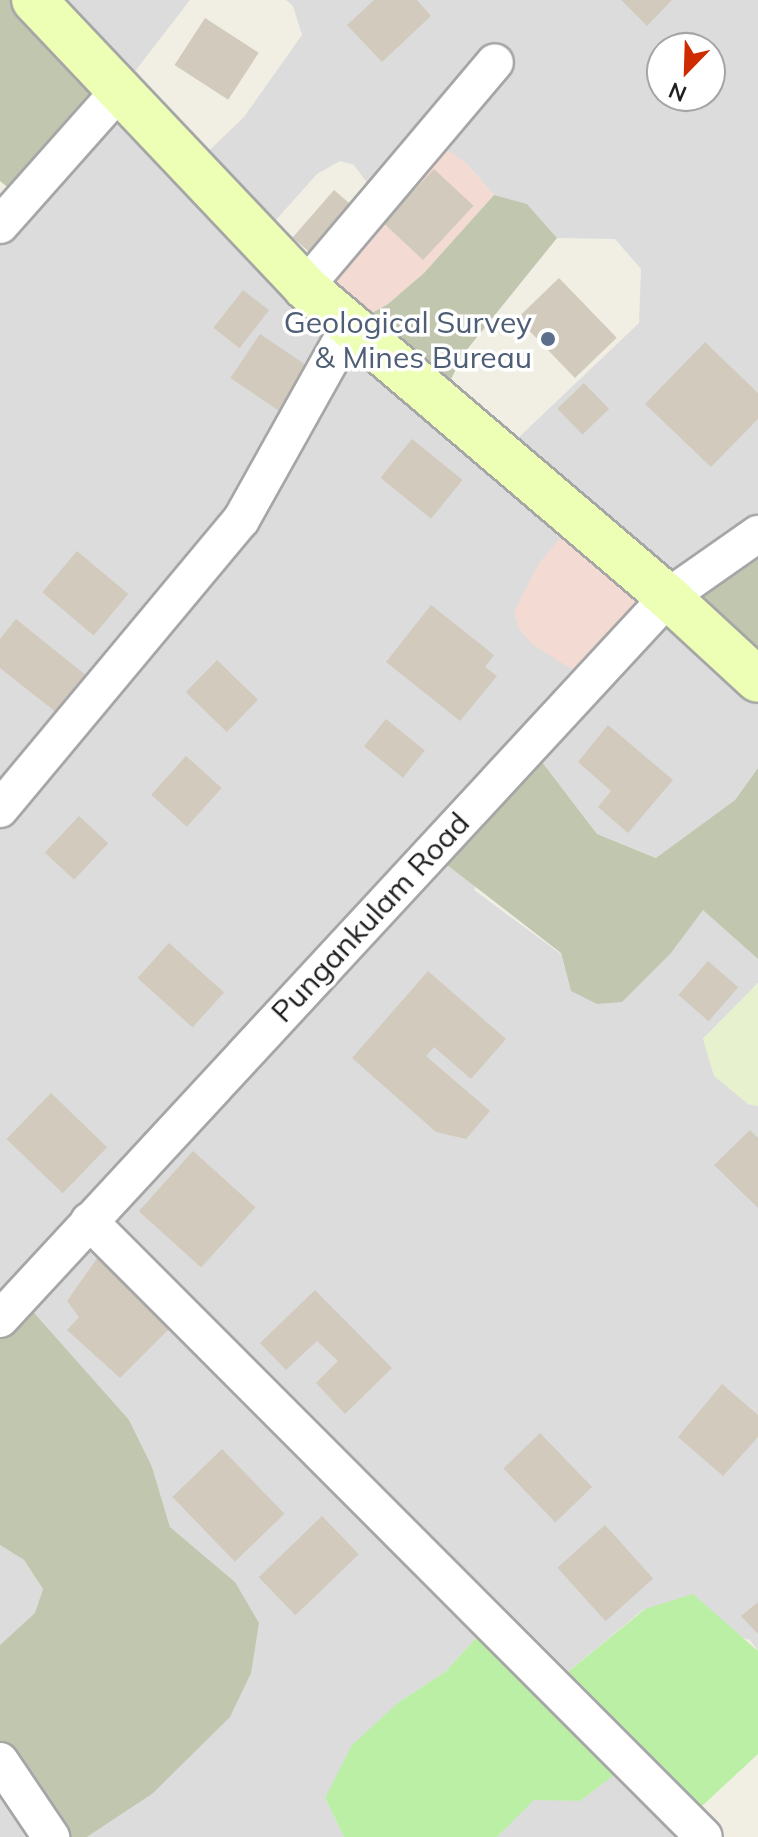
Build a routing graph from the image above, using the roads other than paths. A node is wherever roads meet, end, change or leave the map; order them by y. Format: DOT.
graph roads {
  1 [pos="34,0"];
  2 [pos="495,62"];
  3 [pos="118,92"];
  4 [pos="0,225"];
  5 [pos="305,287"];
  6 [pos="350,325"];
  7 [pos="758,534"];
  8 [pos="668,597"];
  9 [pos="758,680"];
  10 [pos="0,809"];
  11 [pos="89,1221"];
  12 [pos="0,1319"];
  13 [pos="0,1761"];
  14 [pos="51,1837"];
  15 [pos="704,1837"];
  1 -- 3 [label="main road"];
  2 -- 5 [label="street"];
  3 -- 4 [label="street"];
  3 -- 5 [label="main road"];
  5 -- 6 [label="main road"];
  6 -- 8 [label="main road"];
  6 -- 10 [label="street"];
  7 -- 8 [label="street, Pungankulam Road"];
  8 -- 9 [label="main road"];
  8 -- 11 [label="street, Pungankulam Road"];
  11 -- 12 [label="street, Pungankulam Road"];
  11 -- 15 [label="street"];
  13 -- 14 [label="street"];
}
